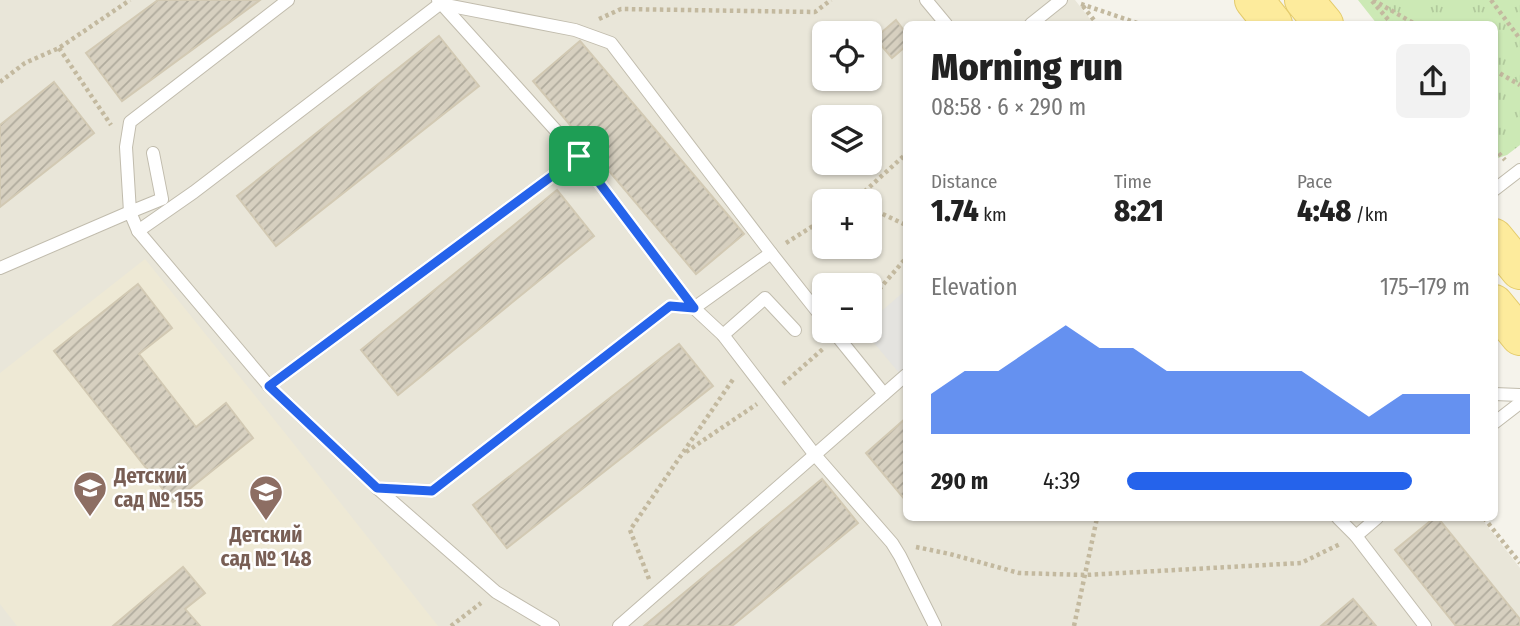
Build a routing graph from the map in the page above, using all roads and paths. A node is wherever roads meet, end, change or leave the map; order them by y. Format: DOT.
graph roads {
  1 [pos="130,0"];
  2 [pos="288,0"];
  3 [pos="831,0"];
  4 [pos="926,0"];
  5 [pos="1061,0"];
  6 [pos="1254,0"];
  7 [pos="1304,0"];
  8 [pos="1372,0"];
  9 [pos="1491,0"];
  10 [pos="442,1"];
  11 [pos="1079,2"];
  12 [pos="944,21"];
  13 [pos="1035,21"];
  14 [pos="1095,21"];
  15 [pos="1132,21"];
  16 [pos="1271,21"];
  17 [pos="1322,21"];
  18 [pos="1390,21"];
  19 [pos="1410,21"];
  20 [pos="575,30"];
  21 [pos="1520,39"];
  22 [pos="58,48"];
  23 [pos="1498,72"];
  24 [pos="0,82"];
  25 [pos="1520,85"];
  26 [pos="126,147"];
  27 [pos="153,153"];
  28 [pos="579,156"];
  29 [pos="903,157"];
  30 [pos="1520,170"];
  31 [pos="1498,187"];
  32 [pos="868,189"];
  33 [pos="130,212"];
  34 [pos="882,214"];
  35 [pos="903,224"];
  36 [pos="812,227"];
  37 [pos="138,231"];
  38 [pos="1498,243"];
  39 [pos="771,253"];
  40 [pos="903,262"];
  41 [pos="0,268"];
  42 [pos="1520,270"];
  43 [pos="882,286"];
  44 [pos="812,305"];
  45 [pos="694,308"];
  46 [pos="1498,309"];
  47 [pos="794,330"];
  48 [pos="723,335"];
  49 [pos="1520,336"];
  50 [pos="825,343"];
  51 [pos="842,343"];
  52 [pos="744,362"];
  53 [pos="903,378"];
  54 [pos="269,386"];
  55 [pos="884,394"];
  56 [pos="1498,394"];
  57 [pos="770,395"];
  58 [pos="1520,395"];
  59 [pos="1520,403"];
  60 [pos="1498,420"];
  61 [pos="682,455"];
  62 [pos="815,455"];
  63 [pos="377,488"];
  64 [pos="1096,521"];
  65 [pos="1341,521"];
  66 [pos="1374,521"];
  67 [pos="1487,521"];
  68 [pos="1356,536"];
  69 [pos="892,543"];
  70 [pos="1520,563"];
  71 [pos="1085,575"];
  72 [pos="496,592"];
  73 [pos="655,595"];
  74 [pos="451,626"];
  75 [pos="553,626"];
  76 [pos="619,626"];
  77 [pos="935,626"];
  78 [pos="1074,626"];
  79 [pos="1425,626"];
  1 -- 22 [label="path"];
  2 -- 26 [label="lane"];
  3 -- 20 [label="path"];
  4 -- 12 [label="lane"];
  5 -- 13 [label="lane"];
  6 -- 16 [label="main road"];
  7 -- 17 [label="main road"];
  8 -- 18 [label="path"];
  8 -- 19 [label="path"];
  9 -- 21 [label="path"];
  10 -- 20 [label="lane"];
  10 -- 28 [label="lane"];
  10 -- 37 [label="lane"];
  11 -- 14 [label="path"];
  11 -- 15 [label="path"];
  20 -- 39 [label="lane"];
  22 -- 24 [label="path"];
  22 -- 26 [label="path"];
  23 -- 25 [label="path"];
  26 -- 33 [label="lane"];
  27 -- 33 [label="lane"];
  28 -- 45 [label="lane"];
  28 -- 54 [label="lane"];
  29 -- 32 [label="path"];
  30 -- 31 [label="lane"];
  33 -- 37 [label="lane"];
  33 -- 41 [label="lane"];
  34 -- 35 [label="path"];
  36 -- 39 [label="path"];
  37 -- 54 [label="lane"];
  38 -- 42 [label="main road"];
  39 -- 44 [label="lane"];
  39 -- 45 [label="lane"];
  40 -- 43 [label="path"];
  45 -- 48 [label="lane"];
  45 -- 63 [label="lane"];
  46 -- 49 [label="main road"];
  47 -- 48 [label="lane"];
  48 -- 52 [label="lane"];
  50 -- 57 [label="path"];
  51 -- 55 [label="lane"];
  52 -- 57 [label="lane"];
  52 -- 61 [label="path"];
  53 -- 55 [label="lane"];
  54 -- 63 [label="lane"];
  55 -- 62 [label="lane"];
  56 -- 58 [label="lane"];
  57 -- 61 [label="path"];
  57 -- 62 [label="lane"];
  59 -- 60 [label="lane"];
  61 -- 73 [label="path"];
  62 -- 69 [label="lane"];
  62 -- 73 [label="lane"];
  63 -- 72 [label="lane"];
  64 -- 71 [label="path"];
  65 -- 68 [label="lane"];
  66 -- 68 [label="lane"];
  67 -- 70 [label="path"];
  68 -- 71 [label="path"];
  68 -- 79 [label="lane"];
  69 -- 71 [label="path"];
  69 -- 77 [label="lane"];
  71 -- 78 [label="path"];
  72 -- 74 [label="path"];
  72 -- 75 [label="lane"];
  73 -- 76 [label="lane"];
}
